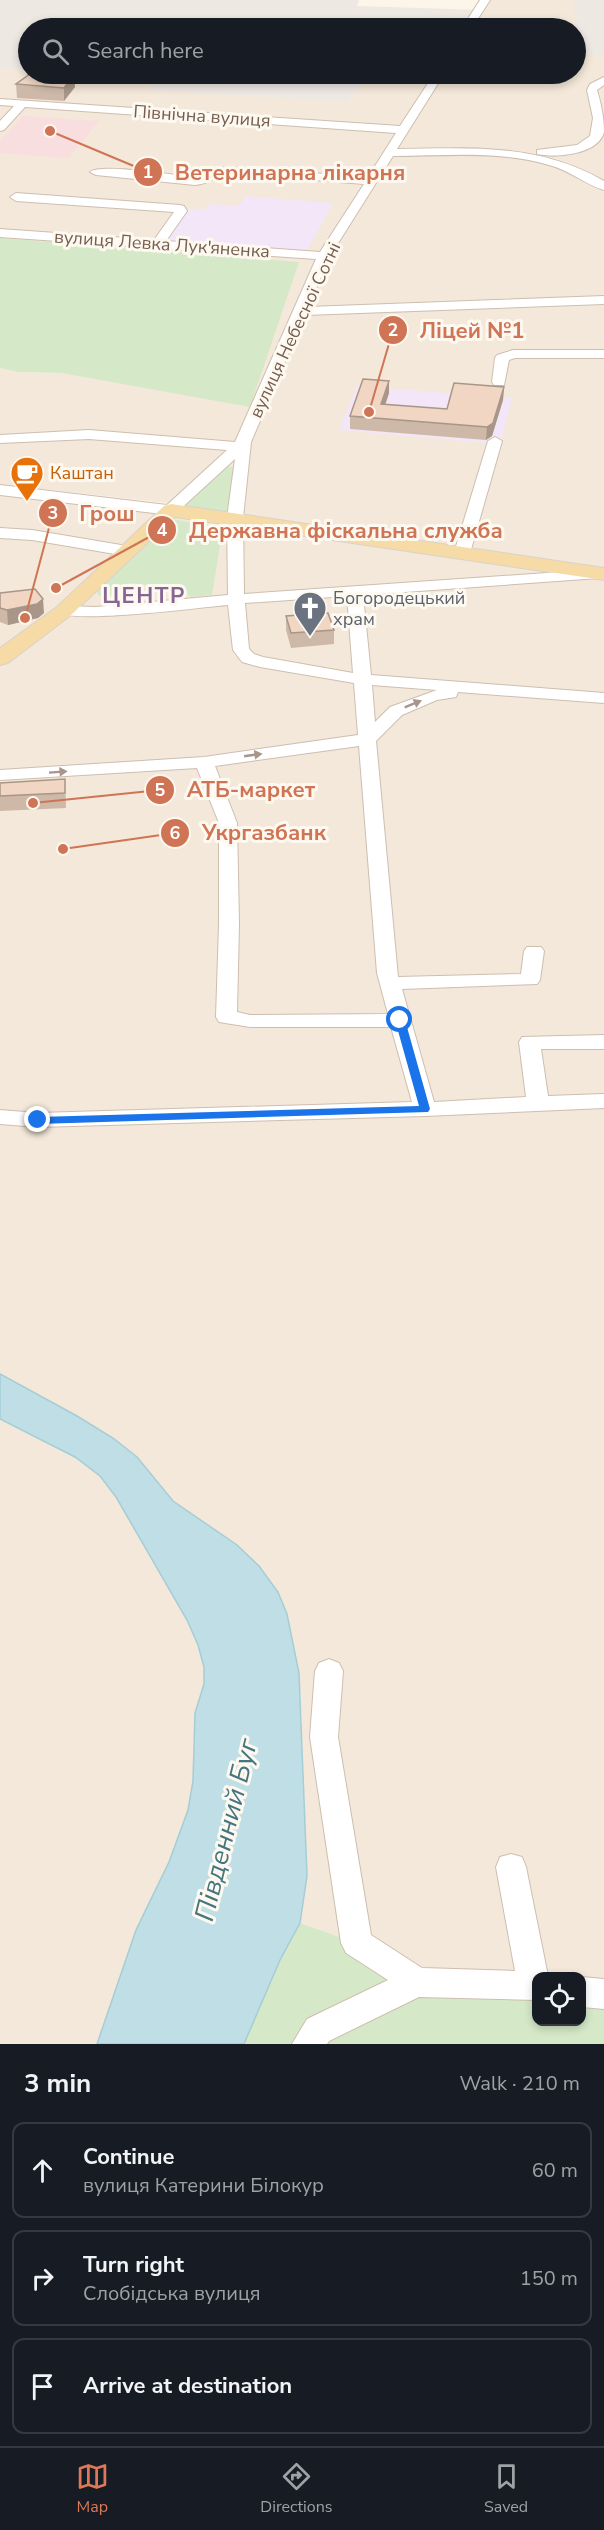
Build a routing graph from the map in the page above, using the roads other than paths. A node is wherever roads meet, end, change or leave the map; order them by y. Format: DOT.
graph roads {
  1 [pos="485,0"];
  2 [pos="473,18"];
  3 [pos="604,80"];
  4 [pos="433,84"];
  5 [pos="0,102"];
  6 [pos="22,104"];
  7 [pos="0,128"];
  8 [pos="405,130"];
  9 [pos="390,153"];
  10 [pos="513,154"];
  11 [pos="96,172"];
  12 [pos="372,181"];
  13 [pos="604,186"];
  14 [pos="16,197"];
  15 [pos="0,233"];
  16 [pos="158,243"];
  17 [pos="324,256"];
  18 [pos="604,300"];
  19 [pos="299,311"];
  20 [pos="604,354"];
  21 [pos="499,382"];
  22 [pos="0,439"];
  23 [pos="495,441"];
  24 [pos="241,445"];
  25 [pos="0,490"];
  26 [pos="171,510"];
  27 [pos="235,518"];
  28 [pos="0,532"];
  29 [pos="127,551"];
  30 [pos="462,553"];
  31 [pos="518,569"];
  32 [pos="603,573"];
  33 [pos="354,591"];
  34 [pos="236,599"];
  35 [pos="64,611"];
  36 [pos="0,658"];
  37 [pos="361,679"];
  38 [pos="481,690"];
  39 [pos="604,698"];
  40 [pos="368,739"];
  41 [pos="204,762"];
  42 [pos="0,775"];
  43 [pos="534,951"];
  44 [pos="389,983"];
  45 [pos="400,1020"];
  46 [pos="604,1042"];
  47 [pos="601,1104"];
  48 [pos="538,1105"];
  49 [pos="425,1109"];
  50 [pos="0,1117"];
  51 [pos="329,1671"];
  52 [pos="511,1867"];
  53 [pos="532,1972"];
  54 [pos="417,1982"];
  55 [pos="532,1986"];
  56 [pos="586,1992"];
  57 [pos="604,1994"];
  58 [pos="308,2044"];
  1 -- 2 [label="street"];
  3 -- 10 [label="street"];
  4 -- 8 [label="street, вулиця Небесної Сотні"];
  5 -- 6 [label="street, Північна вулиця"];
  6 -- 7 [label="street"];
  6 -- 8 [label="street, Північна вулиця"];
  8 -- 9 [label="street, вулиця Небесної Сотні"];
  9 -- 10 [label="street"];
  9 -- 12 [label="street, вулиця Небесної Сотні"];
  10 -- 13 [label="street"];
  11 -- 12 [label="street"];
  12 -- 17 [label="street, вулиця Небесної Сотні"];
  14 -- 16 [label="street"];
  15 -- 16 [label="street, вулиця Левка Лук'яненка"];
  16 -- 17 [label="street, вулиця Левка Лук'яненка"];
  17 -- 19 [label="street, вулиця Небесної Сотні"];
  18 -- 19 [label="street"];
  19 -- 24 [label="street, вулиця Небесної Сотні"];
  20 -- 21 [label="street"];
  22 -- 24 [label="street"];
  23 -- 30 [label="street"];
  24 -- 26 [label="street, вулиця Небесної Сотні"];
  24 -- 27 [label="street"];
  25 -- 26 [label="street"];
  26 -- 27 [label="main road"];
  26 -- 29 [label="main road"];
  27 -- 30 [label="main road"];
  27 -- 34 [label="street"];
  28 -- 29 [label="street"];
  29 -- 35 [label="main road"];
  30 -- 31 [label="main road"];
  31 -- 32 [label="main road"];
  31 -- 33 [label="street"];
  33 -- 34 [label="street"];
  33 -- 37 [label="street"];
  34 -- 35 [label="street"];
  34 -- 37 [label="street"];
  35 -- 36 [label="main road"];
  37 -- 38 [label="street"];
  37 -- 40 [label="street"];
  38 -- 39 [label="street"];
  40 -- 38 [label="street, one-way"];
  41 -- 40 [label="street, one-way"];
  40 -- 44 [label="street"];
  42 -- 41 [label="street, one-way"];
  41 -- 45 [label="street"];
  43 -- 44 [label="street"];
  44 -- 45 [label="street"];
  45 -- 49 [label="street"];
  46 -- 48 [label="street"];
  47 -- 48 [label="street"];
  48 -- 49 [label="street"];
  49 -- 50 [label="street"];
  51 -- 54 [label="street"];
  52 -- 53 [label="street"];
  54 -- 55 [label="street"];
  54 -- 58 [label="street"];
  56 -- 57 [label="street"];
}
